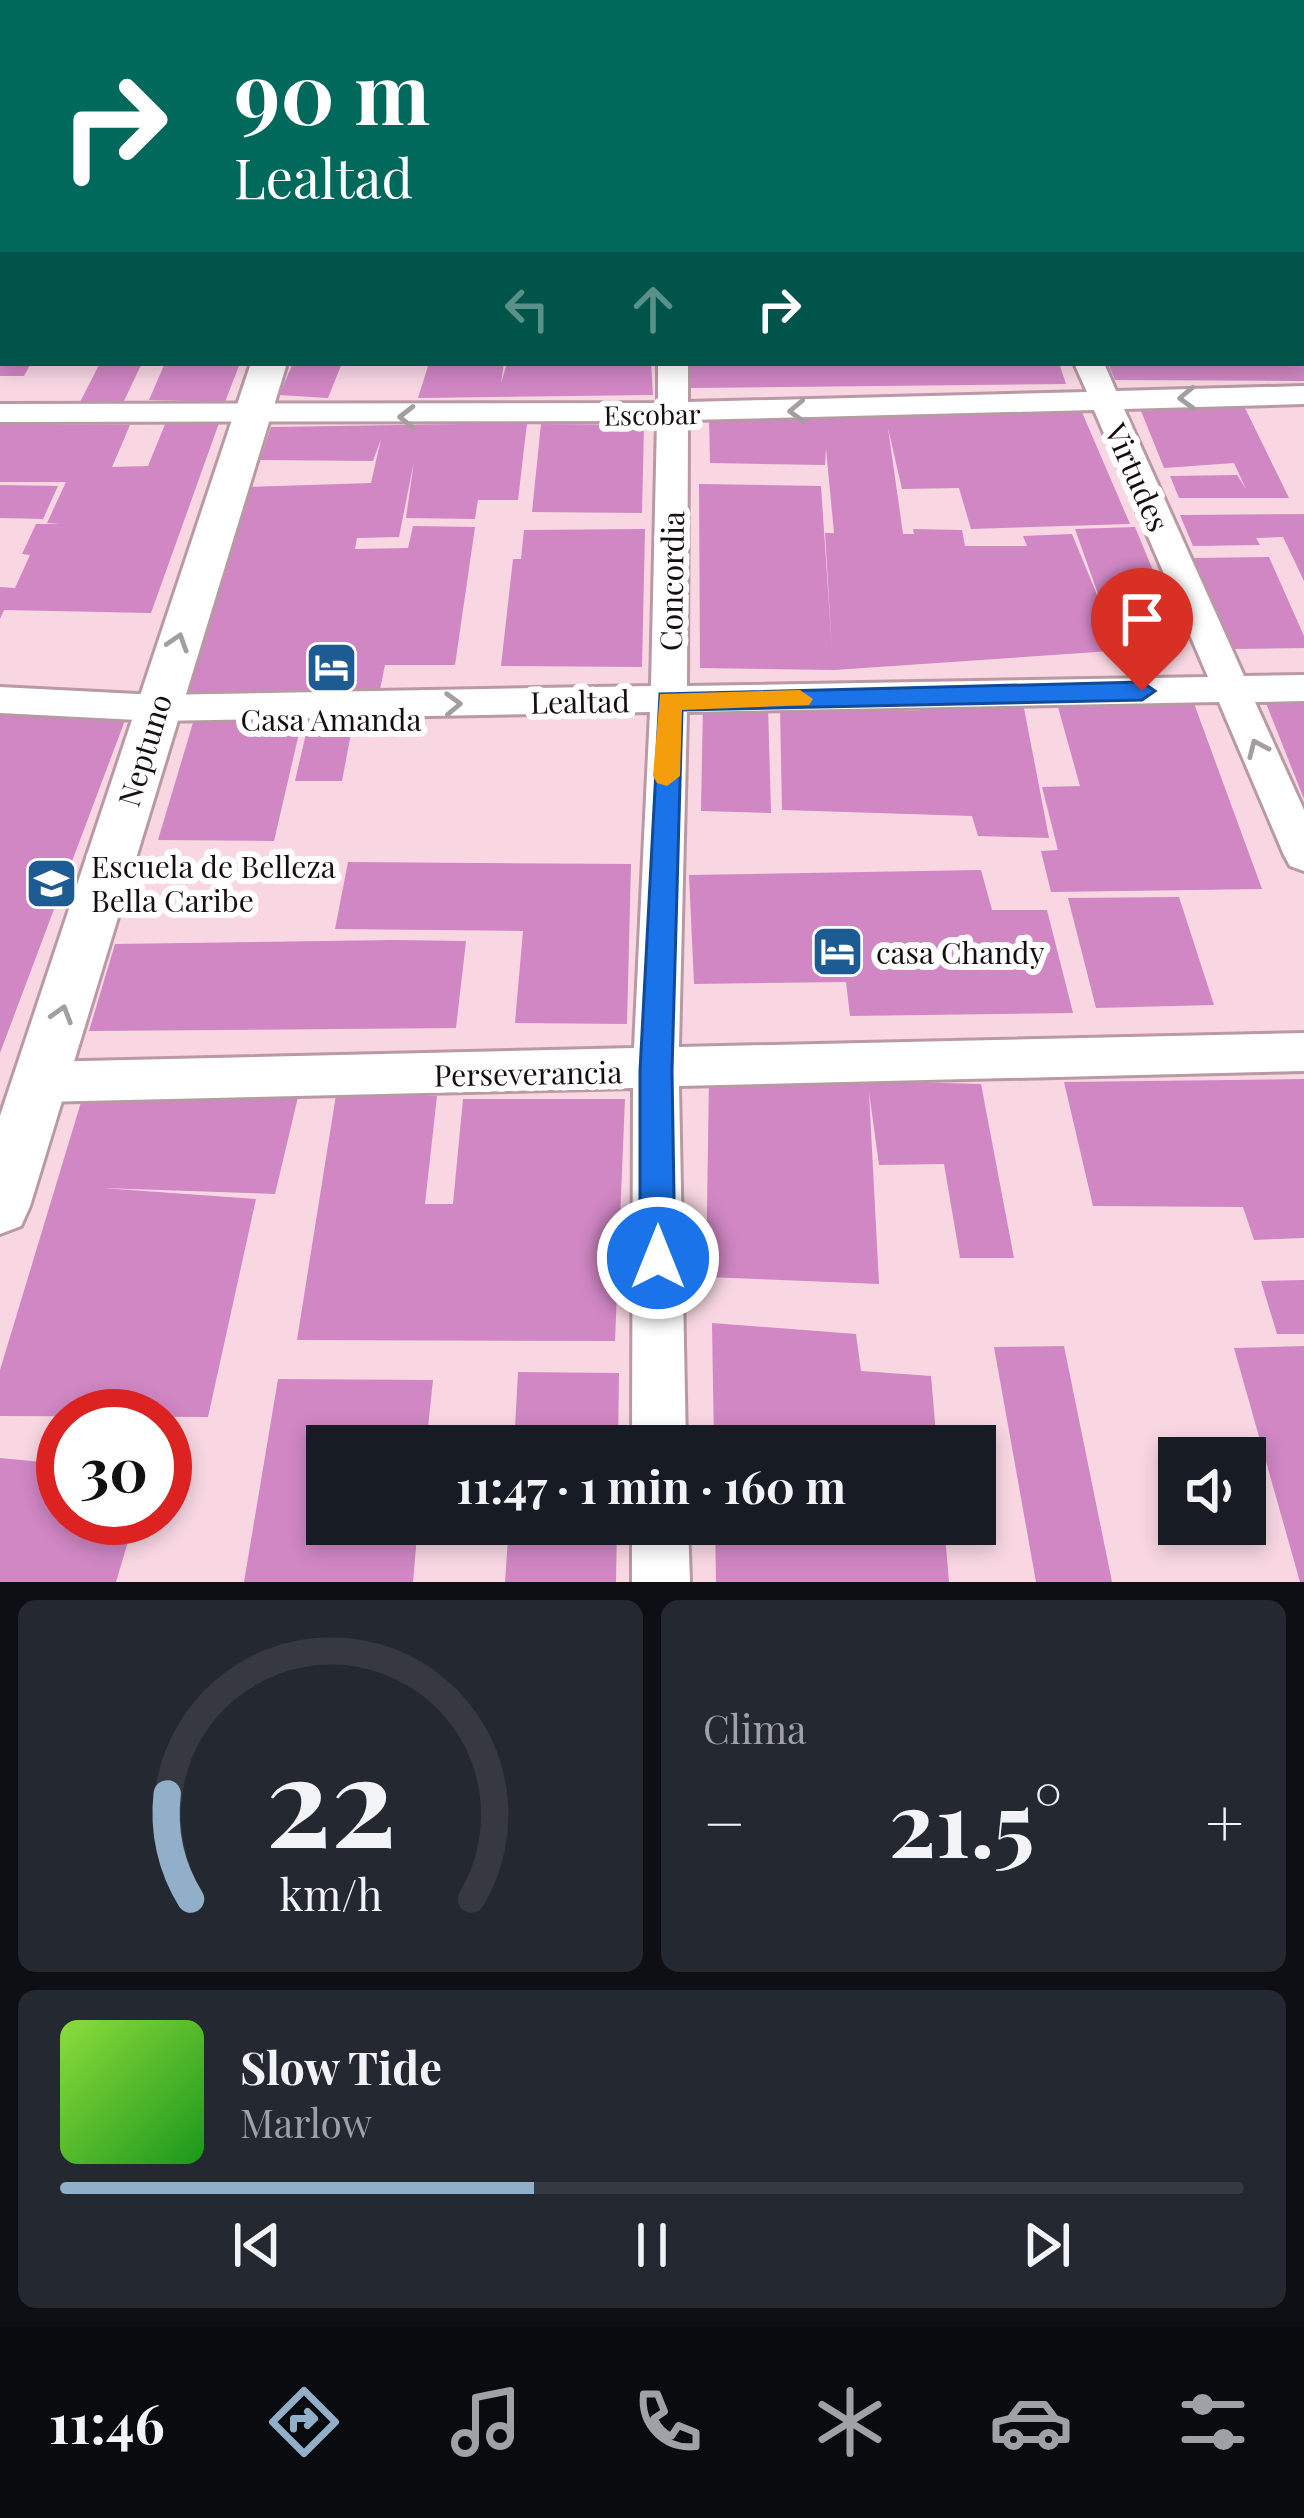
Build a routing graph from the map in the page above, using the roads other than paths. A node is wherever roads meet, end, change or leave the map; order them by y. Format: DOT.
graph roads {
  1 [pos="268,366"];
  2 [pos="674,366"];
  3 [pos="1089,366"];
  4 [pos="1304,395"];
  5 [pos="1105,400"];
  6 [pos="0,413"];
  7 [pos="673,415"];
  8 [pos="249,418"];
  9 [pos="1304,688"];
  10 [pos="1231,689"];
  11 [pos="0,700"];
  12 [pos="670,701"];
  13 [pos="157,708"];
  14 [pos="1304,855"];
  15 [pos="1304,1052"];
  16 [pos="656,1071"];
  17 [pos="40,1082"];
  18 [pos="0,1205"];
  19 [pos="659,1425"];
  20 [pos="660,1545"];
  21 [pos="661,1582"];
  1 -- 8 [label="street, Neptuno"];
  2 -- 7 [label="street, Concordia"];
  3 -- 5 [label="street, Virtudes"];
  4 -- 5 [label="street, Escobar, one-way"];
  5 -- 7 [label="street, Escobar, one-way"];
  5 -- 10 [label="street, Virtudes"];
  6 -- 8 [label="street, Escobar"];
  7 -- 8 [label="street, Escobar, one-way"];
  7 -- 12 [label="street, Concordia"];
  13 -- 8 [label="street, Neptuno, one-way"];
  9 -- 10 [label="street, Lealtad"];
  10 -- 12 [label="street, Lealtad"];
  14 -- 10 [label="street, Virtudes, one-way"];
  11 -- 13 [label="street, Lealtad"];
  13 -- 12 [label="street, Lealtad, one-way"];
  12 -- 16 [label="street, Concordia"];
  17 -- 13 [label="street, Neptuno, one-way"];
  15 -- 16 [label="street, Perseverancia"];
  16 -- 17 [label="street, Perseverancia"];
  16 -- 19 [label="street, Concordia"];
  17 -- 18 [label="street, Neptuno"];
  20 -- 21 [label="street"];
}
